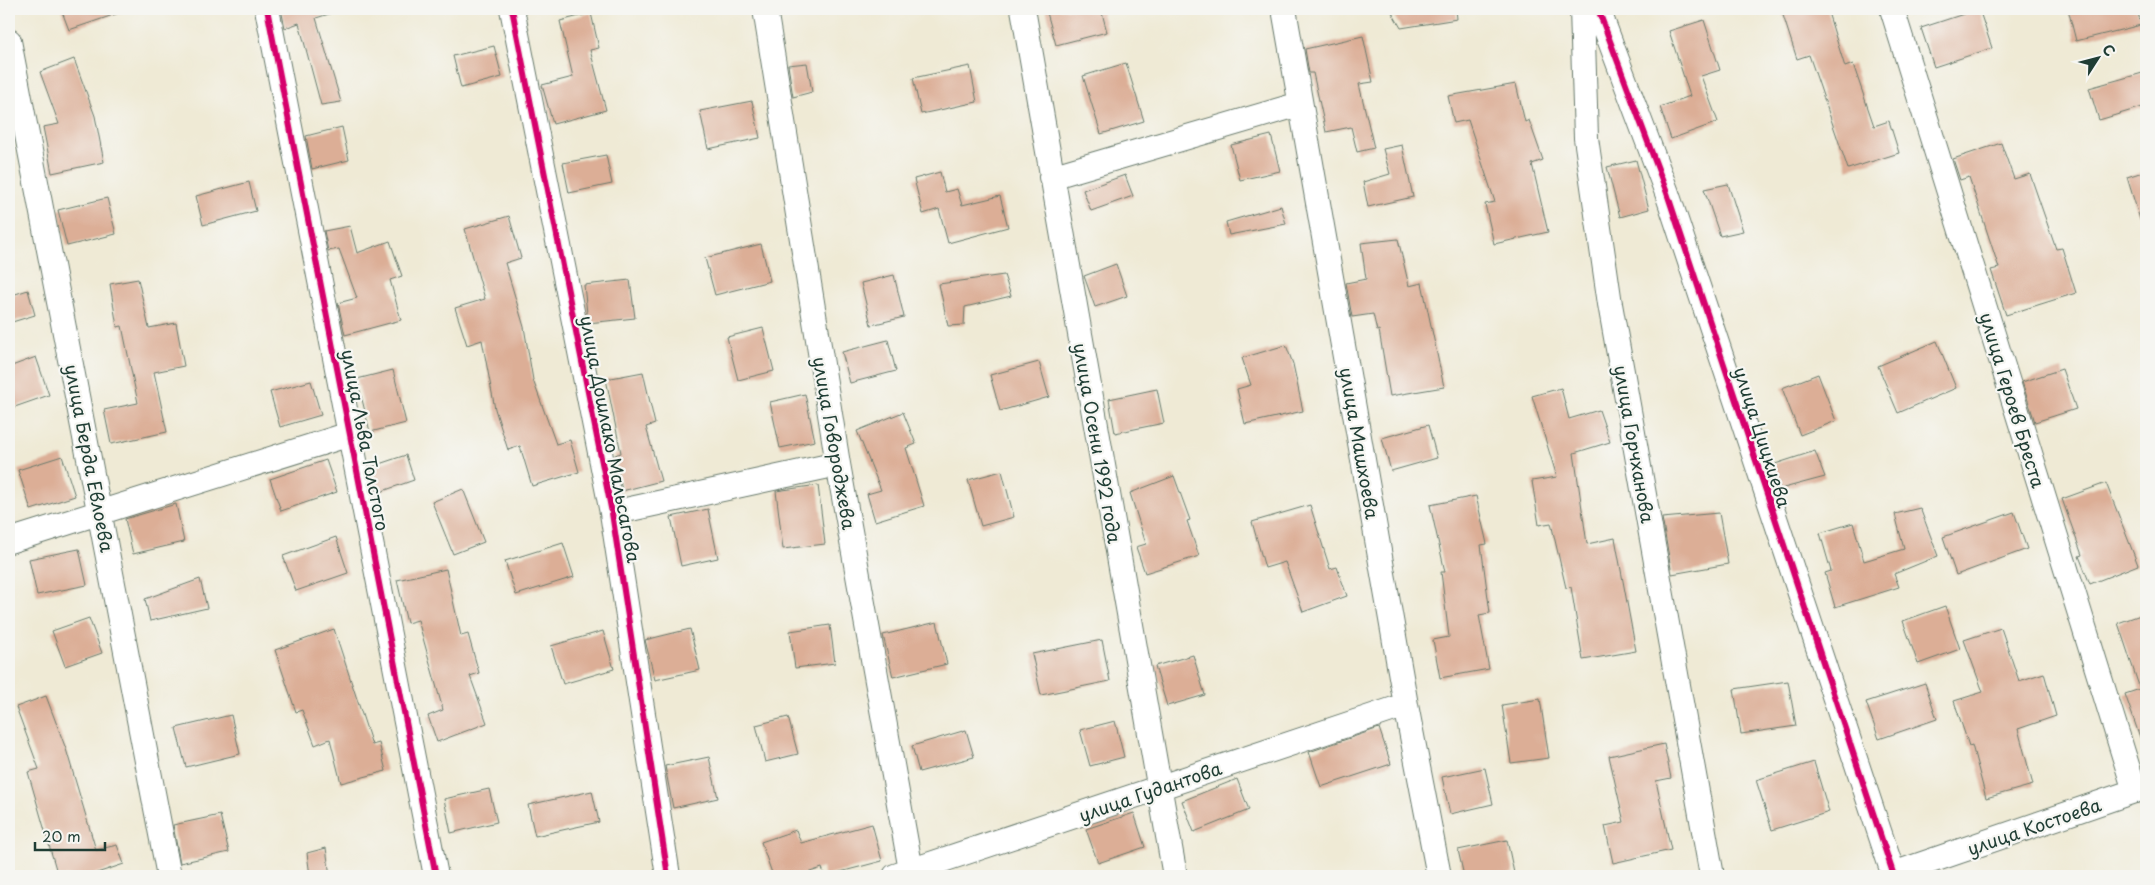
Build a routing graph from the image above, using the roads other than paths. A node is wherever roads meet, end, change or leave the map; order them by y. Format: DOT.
graph roads {
  1 [pos="267,9"];
  2 [pos="512,9"];
  3 [pos="765,9"];
  4 [pos="1023,9"];
  5 [pos="1284,9"];
  6 [pos="1582,9"];
  7 [pos="1598,9"];
  8 [pos="1892,9"];
  9 [pos="9,41"];
  10 [pos="1300,104"];
  11 [pos="1051,177"];
  12 [pos="350,434"];
  13 [pos="838,464"];
  14 [pos="100,511"];
  15 [pos="612,514"];
  16 [pos="9,541"];
  17 [pos="1406,705"];
  18 [pos="1159,788"];
  19 [pos="2140,789"];
  20 [pos="906,874"];
  21 [pos="1893,875"];
  22 [pos="169,876"];
  23 [pos="436,876"];
  24 [pos="668,876"];
  25 [pos="1175,876"];
  26 [pos="1438,876"];
  27 [pos="1712,876"];
  1 -- 12 [label="street, улица Льва Толстого"];
  2 -- 15 [label="street, улица Дошлако Мальсагова"];
  3 -- 13 [label="street, улица Говороджева"];
  4 -- 11 [label="street, улица Осени 1992 года"];
  5 -- 10 [label="street, улица Машхоева"];
  6 -- 27 [label="street, улица Горчханова"];
  7 -- 21 [label="street, улица Цицкиева"];
  8 -- 19 [label="street, улица Героев Бреста"];
  9 -- 14 [label="street, улица Берда Евлоева"];
  10 -- 11 [label="street"];
  10 -- 17 [label="street, улица Машхоева"];
  11 -- 18 [label="street, улица Осени 1992 года"];
  12 -- 14 [label="street"];
  12 -- 23 [label="street, улица Льва Толстого"];
  13 -- 15 [label="street"];
  13 -- 20 [label="street, улица Говороджева"];
  14 -- 16 [label="street"];
  14 -- 22 [label="street, улица Берда Евлоева"];
  15 -- 24 [label="street, улица Дошлако Мальсагова"];
  17 -- 18 [label="street, улица Гудантова"];
  17 -- 26 [label="street, улица Машхоева"];
  18 -- 20 [label="street, улица Гудантова"];
  18 -- 25 [label="street, улица Осени 1992 года"];
  19 -- 21 [label="street, улица Костоева"];
}
